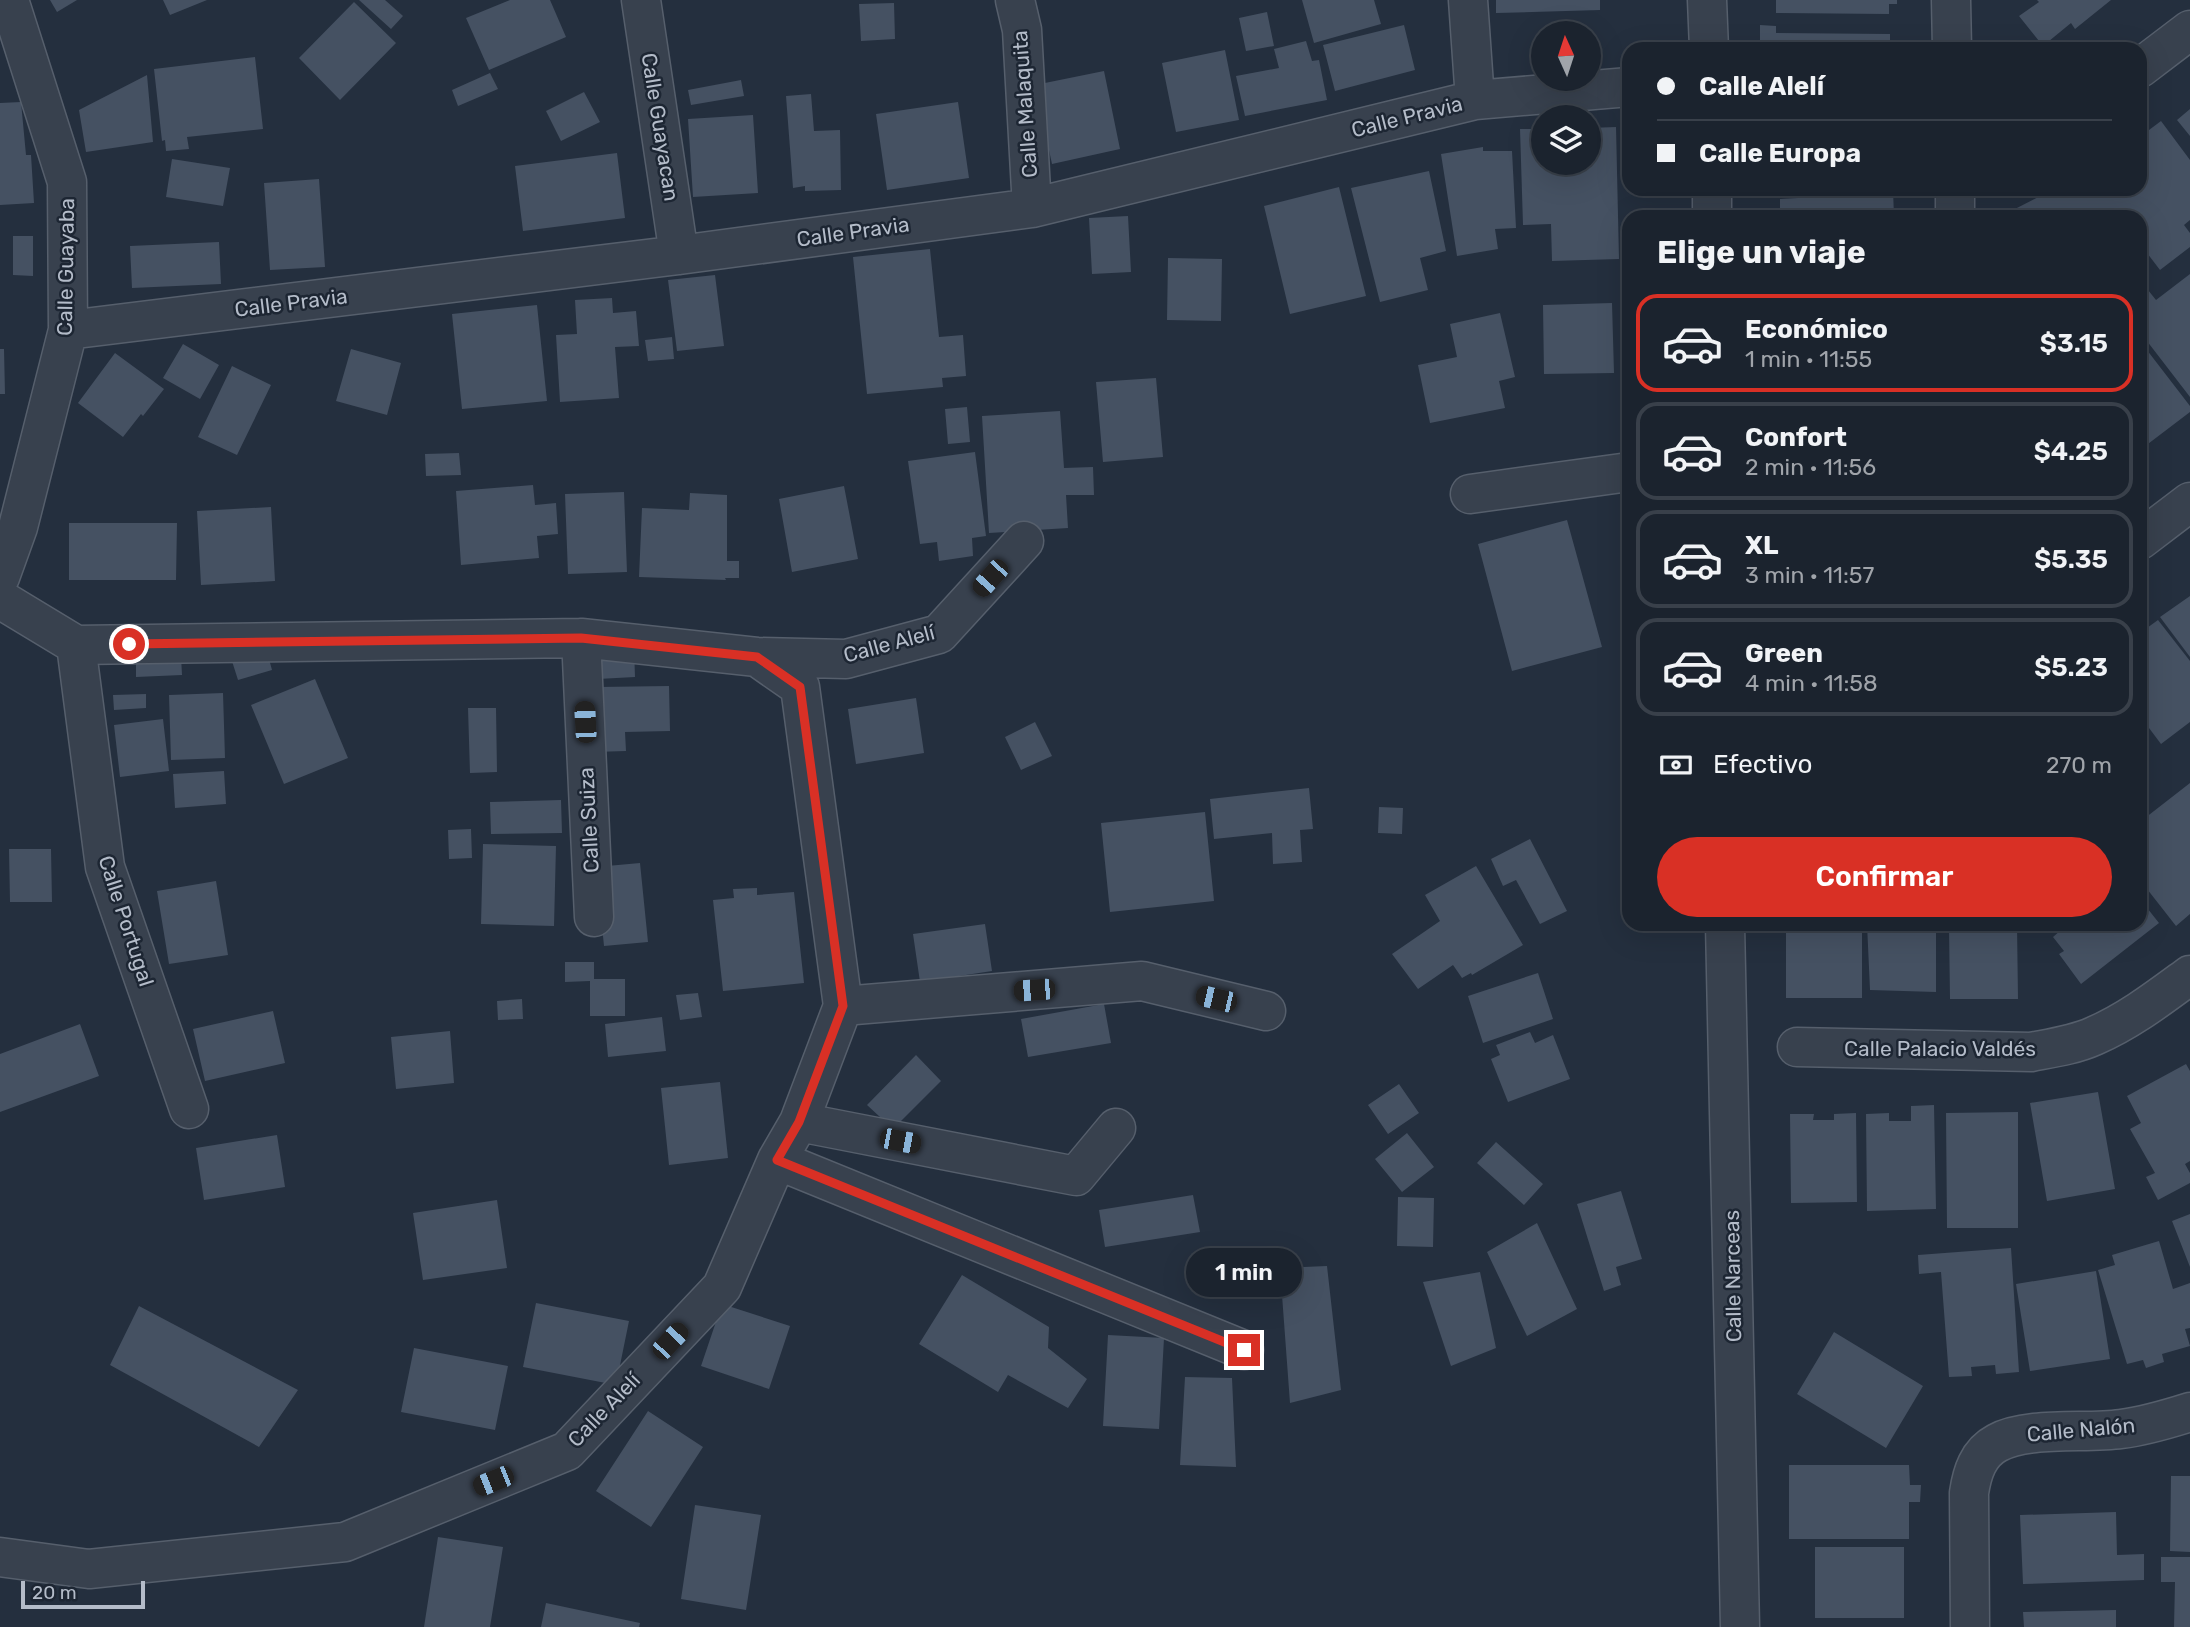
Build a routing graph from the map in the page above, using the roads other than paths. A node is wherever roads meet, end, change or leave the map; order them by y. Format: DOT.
graph roads {
  1 [pos="9,0"];
  2 [pos="641,0"];
  3 [pos="1014,0"];
  4 [pos="1468,0"];
  5 [pos="1707,0"];
  6 [pos="1951,0"];
  7 [pos="2190,30"];
  8 [pos="1709,42"];
  9 [pos="1952,42"];
  10 [pos="2147,63"];
  11 [pos="1622,88"];
  12 [pos="1475,100"];
  13 [pos="1032,208"];
  14 [pos="679,255"];
  15 [pos="68,330"];
  16 [pos="1622,473"];
  17 [pos="1470,494"];
  18 [pos="2190,502"];
  19 [pos="2147,535"];
  20 [pos="1024,541"];
  21 [pos="0,577"];
  22 [pos="0,599"];
  23 [pos="581,638"];
  24 [pos="76,645"];
  25 [pos="757,657"];
  26 [pos="594,917"];
  27 [pos="1725,931"];
  28 [pos="2190,975"];
  29 [pos="843,1006"];
  30 [pos="1266,1010"];
  31 [pos="1797,1048"];
  32 [pos="189,1109"];
  33 [pos="799,1122"];
  34 [pos="1116,1128"];
  35 [pos="777,1160"];
  36 [pos="1244,1350"];
  37 [pos="2190,1412"];
  38 [pos="0,1557"];
  39 [pos="1740,1627"];
  40 [pos="1970,1627"];
  1 -- 15 [label="street, Calle Guayaba"];
  2 -- 14 [label="street, Calle Guayacan"];
  3 -- 13 [label="street, Calle Malaquita"];
  4 -- 12 [label="street"];
  5 -- 8 [label="street"];
  6 -- 9 [label="street"];
  7 -- 10 [label="street"];
  11 -- 12 [label="street, Calle Pravia"];
  12 -- 13 [label="street, Calle Pravia"];
  13 -- 14 [label="street, Calle Pravia"];
  14 -- 15 [label="street, Calle Pravia"];
  15 -- 21 [label="street, Calle Guayaba"];
  16 -- 17 [label="street"];
  18 -- 19 [label="street"];
  20 -- 25 [label="street, Calle Alelí"];
  22 -- 24 [label="street"];
  23 -- 24 [label="street, Calle Alelí"];
  23 -- 25 [label="street, Calle Alelí"];
  23 -- 26 [label="street, Calle Suiza"];
  24 -- 32 [label="street, Calle Portugal"];
  25 -- 29 [label="street, Calle Alelí"];
  27 -- 39 [label="street, Calle Narceas"];
  28 -- 31 [label="street, Calle Palacio Valdés"];
  29 -- 30 [label="street"];
  29 -- 33 [label="street, Calle Alelí"];
  33 -- 34 [label="street"];
  33 -- 35 [label="street, Calle Alelí"];
  35 -- 36 [label="street"];
  35 -- 38 [label="street, Calle Alelí"];
  37 -- 40 [label="street, Calle Nalón"];
}
